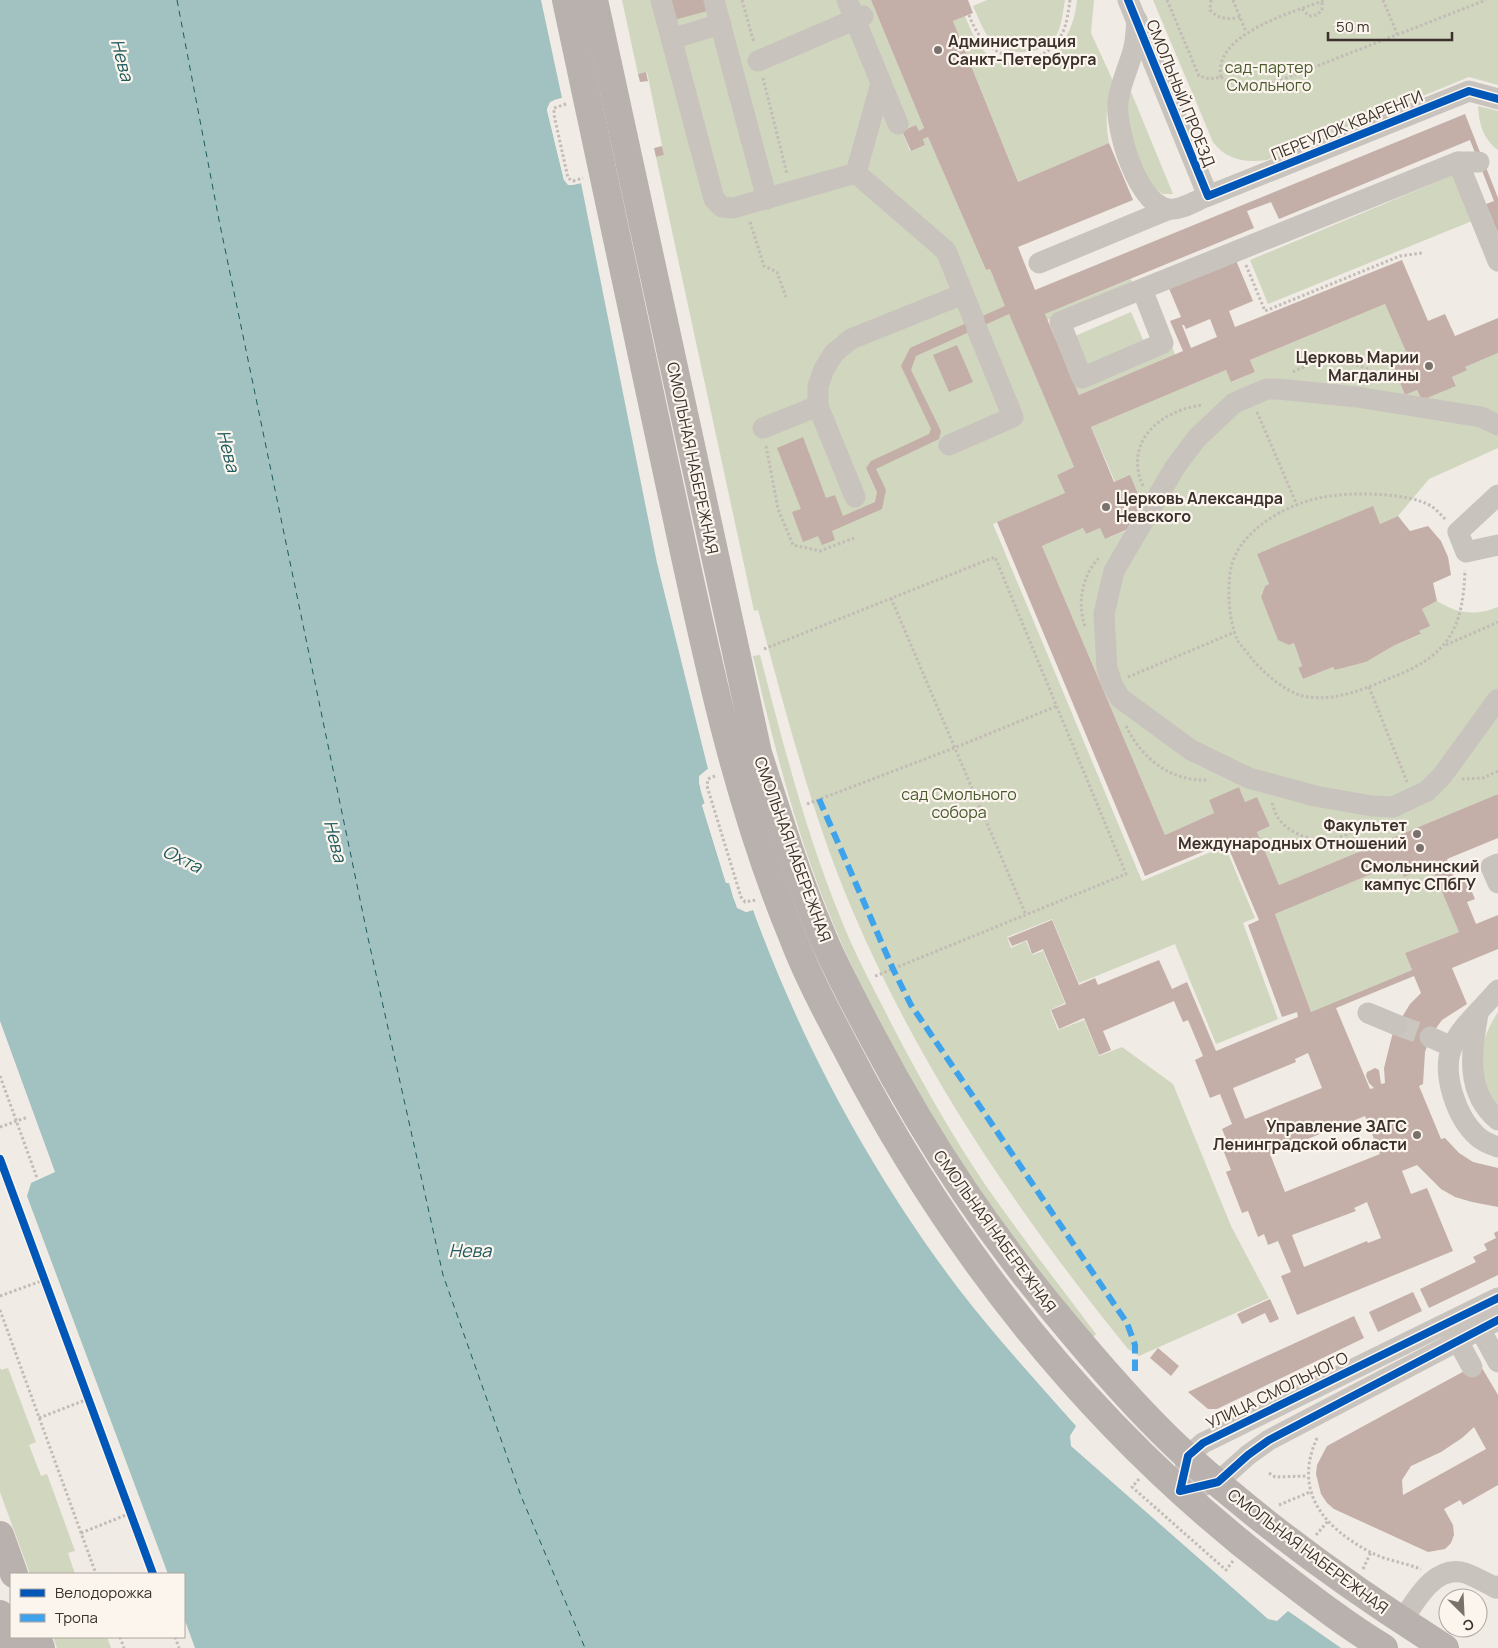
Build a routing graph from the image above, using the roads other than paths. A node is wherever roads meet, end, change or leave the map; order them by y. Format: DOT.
graph roads {
  1 [pos="566,0"];
  2 [pos="594,0"];
  3 [pos="661,0"];
  4 [pos="714,0"];
  5 [pos="847,0"];
  6 [pos="1128,0"];
  7 [pos="859,18"];
  8 [pos="1136,20"];
  9 [pos="721,24"];
  10 [pos="671,39"];
  11 [pos="758,60"];
  12 [pos="881,83"];
  13 [pos="1498,99"];
  14 [pos="898,124"];
  15 [pos="1487,160"];
  16 [pos="1458,162"];
  17 [pos="856,173"];
  18 [pos="1208,196"];
  19 [pos="767,198"];
  20 [pos="1167,210"];
  21 [pos="1498,261"];
  22 [pos="1039,263"];
  23 [pos="1142,289"];
  24 [pos="963,294"];
  25 [pos="818,406"];
  26 [pos="1498,425"];
  27 [pos="763,428"];
  28 [pos="949,445"];
  29 [pos="1498,495"];
  30 [pos="855,497"];
  31 [pos="1498,546"];
  32 [pos="1498,699"];
  33 [pos="1498,864"];
  34 [pos="1498,883"];
  35 [pos="1498,990"];
  36 [pos="1368,1013"];
  37 [pos="1478,1014"];
  38 [pos="1397,1025"];
  39 [pos="1430,1037"];
  40 [pos="1452,1047"];
  41 [pos="1498,1120"];
  42 [pos="1498,1147"];
  43 [pos="1498,1298"];
  44 [pos="1483,1320"];
  45 [pos="1448,1322"];
  46 [pos="1458,1341"];
  47 [pos="1381,1355"];
  48 [pos="1498,1362"];
  49 [pos="1472,1367"];
  50 [pos="1392,1375"];
  51 [pos="1188,1456"];
  52 [pos="1218,1482"];
  53 [pos="1180,1491"];
  54 [pos="0,1535"];
  55 [pos="14,1573"];
  56 [pos="1498,1588"];
  57 [pos="0,1614"];
  58 [pos="1402,1621"];
  59 [pos="12,1648"];
  60 [pos="1384,1648"];
  61 [pos="1445,1648"];
  1 -- 53 [label="main road, СМОЛЬНАЯ НАБЕРЕЖНАЯ"];
  2 -- 51 [label="main road, СМОЛЬНАЯ НАБЕРЕЖНАЯ"];
  3 -- 10 [label="street"];
  4 -- 9 [label="street"];
  5 -- 7 [label="street"];
  6 -- 8 [label="street, СМОЛЬНЫЙ ПРОЕЗД"];
  7 -- 11 [label="street"];
  7 -- 12 [label="street"];
  8 -- 18 [label="street, СМОЛЬНЫЙ ПРОЕЗД"];
  8 -- 20 [label="street"];
  9 -- 10 [label="street"];
  9 -- 19 [label="street"];
  10 -- 19 [label="street"];
  12 -- 14 [label="street"];
  12 -- 17 [label="street"];
  13 -- 18 [label="street, ПЕРЕУЛОК КВАРЕНГИ"];
  15 -- 16 [label="street"];
  16 -- 21 [label="street"];
  16 -- 23 [label="street"];
  17 -- 19 [label="street"];
  17 -- 24 [label="street"];
  18 -- 20 [label="street, ПЕРЕУЛОК КВАРЕНГИ"];
  20 -- 22 [label="street, ПЕРЕУЛОК КВАРЕНГИ"];
  23 -- 23 [label="street"];
  24 -- 25 [label="street"];
  24 -- 28 [label="street"];
  25 -- 27 [label="street"];
  25 -- 30 [label="street"];
  26 -- 32 [label="street"];
  29 -- 31 [label="street"];
  33 -- 34 [label="street"];
  35 -- 37 [label="street"];
  36 -- 38 [label="street"];
  37 -- 40 [label="street"];
  37 -- 41 [label="street"];
  39 -- 40 [label="street"];
  40 -- 42 [label="street"];
  43 -- 44 [label="street, УЛИЦА СМОЛЬНОГО"];
  44 -- 45 [label="street, УЛИЦА СМОЛЬНОГО"];
  44 -- 46 [label="street, УЛИЦА СМОЛЬНОГО"];
  44 -- 48 [label="street"];
  45 -- 46 [label="street"];
  45 -- 47 [label="street, УЛИЦА СМОЛЬНОГО"];
  46 -- 49 [label="street"];
  46 -- 50 [label="street, УЛИЦА СМОЛЬНОГО"];
  47 -- 50 [label="street"];
  47 -- 51 [label="street, УЛИЦА СМОЛЬНОГО"];
  50 -- 52 [label="street, УЛИЦА СМОЛЬНОГО"];
  51 -- 52 [label="main road, СМОЛЬНАЯ НАБЕРЕЖНАЯ"];
  51 -- 53 [label="street"];
  52 -- 53 [label="street, УЛИЦА СМОЛЬНОГО"];
  52 -- 58 [label="main road, СМОЛЬНАЯ НАБЕРЕЖНАЯ"];
  53 -- 60 [label="main road, СМОЛЬНАЯ НАБЕРЕЖНАЯ"];
  54 -- 55 [label="main road"];
  56 -- 58 [label="street"];
  57 -- 59 [label="main road"];
  58 -- 61 [label="main road, СМОЛЬНАЯ НАБЕРЕЖНАЯ"];
}
